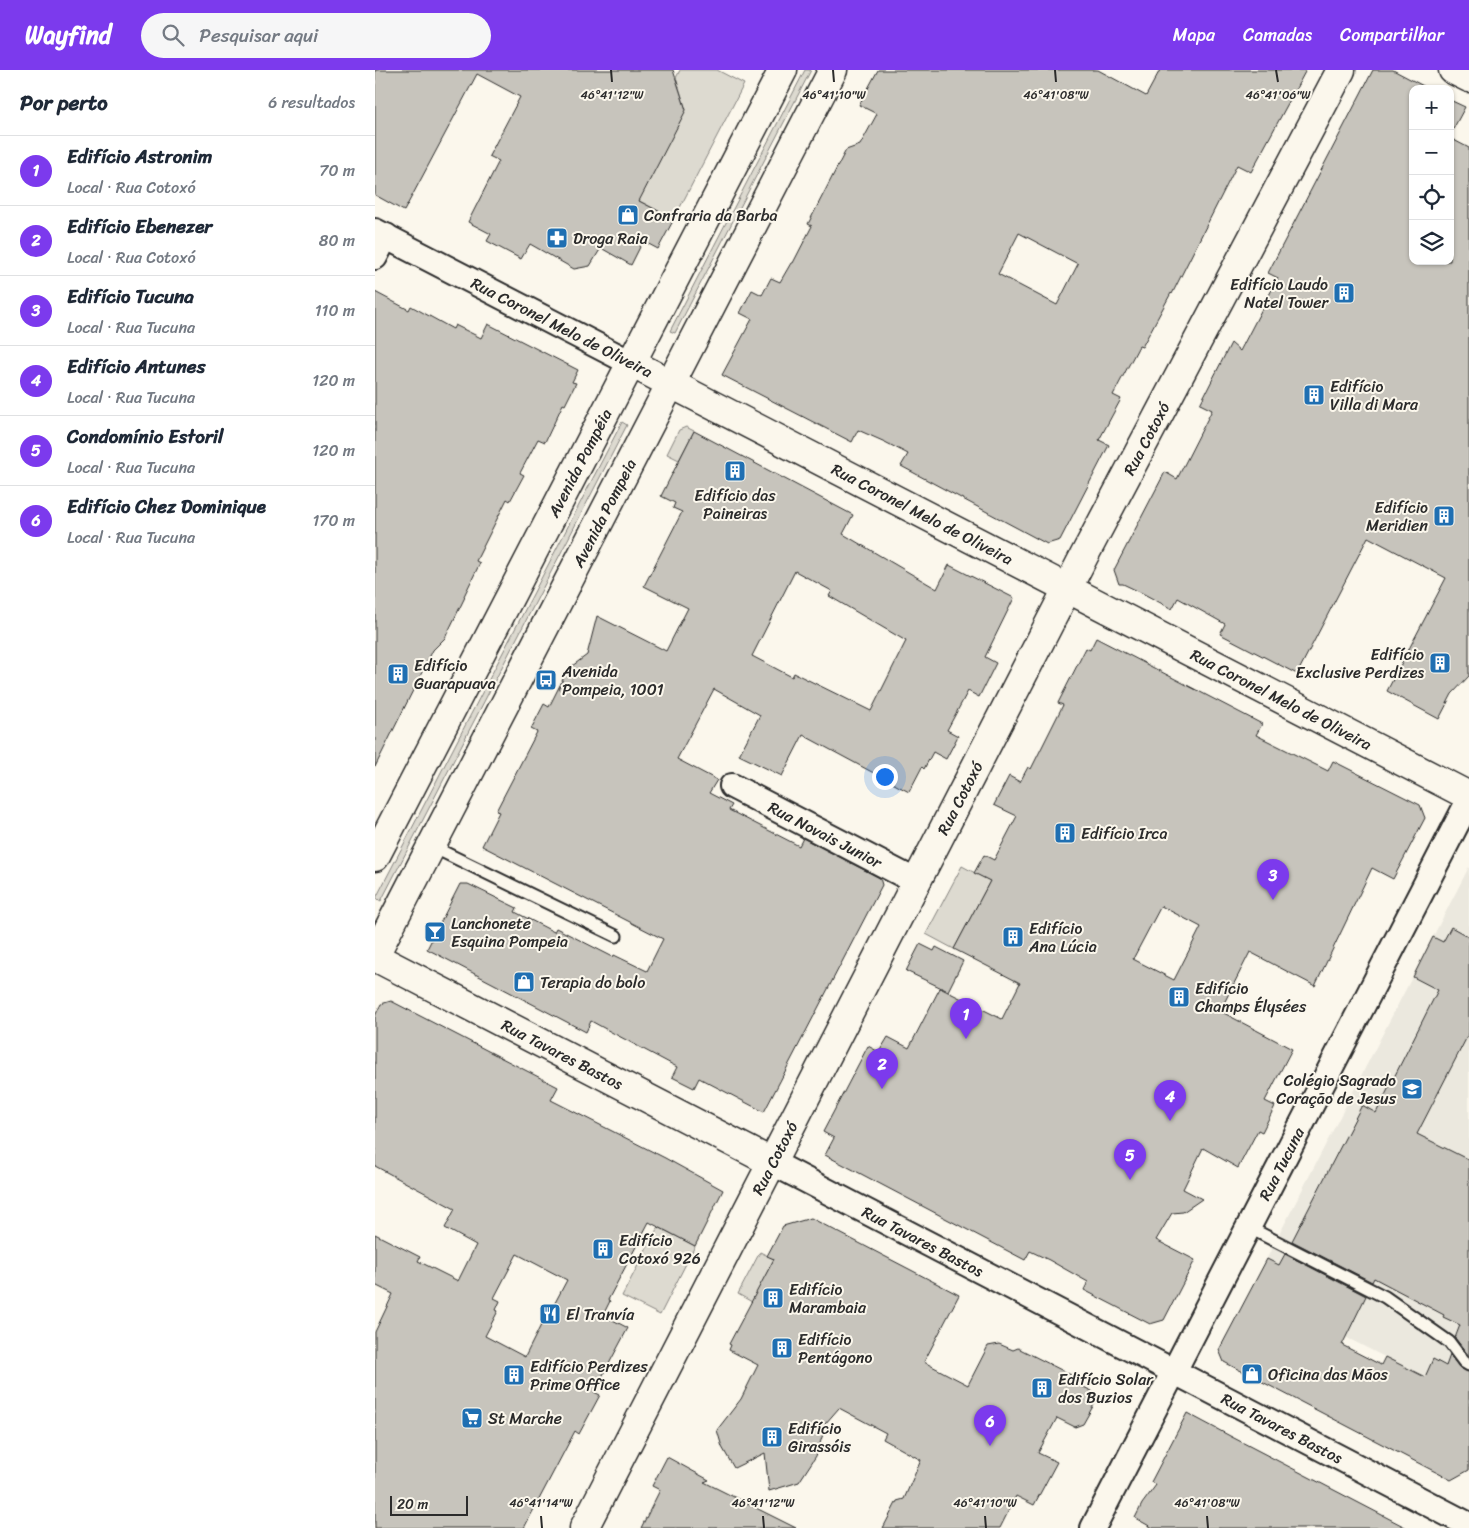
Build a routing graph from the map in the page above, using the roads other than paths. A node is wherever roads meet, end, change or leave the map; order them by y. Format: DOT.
graph roads {
  1 [pos="783,70"];
  2 [pos="833,70"];
  3 [pos="1341,70"];
  4 [pos="1453,70"];
  5 [pos="1469,78"];
  6 [pos="379,241"];
  7 [pos="631,363"];
  8 [pos="671,383"];
  9 [pos="1069,589"];
  10 [pos="733,786"];
  11 [pos="1469,796"];
  12 [pos="1469,800"];
  13 [pos="431,846"];
  14 [pos="375,857"];
  15 [pos="917,882"];
  16 [pos="616,936"];
  17 [pos="375,956"];
  18 [pos="773,1163"];
  19 [pos="1248,1227"];
  20 [pos="1469,1365"];
  21 [pos="1174,1372"];
  22 [pos="1469,1525"];
  23 [pos="584,1528"];
  24 [pos="1093,1528"];
  1 -- 7 [label="street, Avenida Pompéia"];
  2 -- 8 [label="street, Avenida Pompeia"];
  3 -- 9 [label="street, Rua Cotoxó"];
  4 -- 5 [label="street"];
  6 -- 7 [label="street, Rua Coronel Melo de Oliveira"];
  7 -- 8 [label="street, Rua Coronel Melo de Oliveira"];
  7 -- 14 [label="street, Avenida Pompéia"];
  8 -- 9 [label="street, Rua Coronel Melo de Oliveira"];
  8 -- 13 [label="street, Avenida Pompeia"];
  9 -- 11 [label="street, Rua Coronel Melo de Oliveira"];
  9 -- 15 [label="street, Rua Cotoxó"];
  10 -- 15 [label="street, Rua Novais Junior"];
  12 -- 19 [label="street, Rua Tucuna"];
  13 -- 16 [label="lane"];
  13 -- 17 [label="street, Avenida Pompeia"];
  15 -- 18 [label="street, Rua Cotoxó"];
  17 -- 18 [label="street, Rua Tavares Bastos"];
  18 -- 21 [label="street, Rua Tavares Bastos"];
  18 -- 23 [label="street, Rua Cotoxó"];
  19 -- 20 [label="lane"];
  19 -- 21 [label="street, Rua Tucuna"];
  21 -- 22 [label="street, Rua Tavares Bastos"];
  21 -- 24 [label="street, Rua Tucuna"];
}
